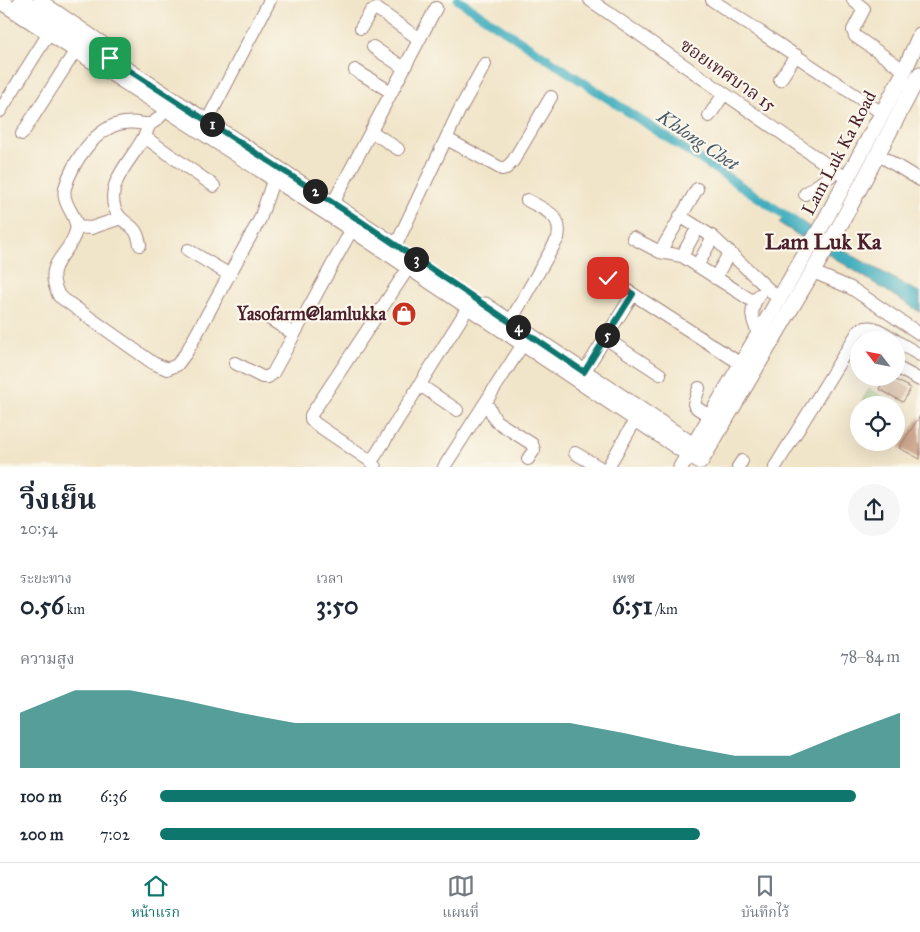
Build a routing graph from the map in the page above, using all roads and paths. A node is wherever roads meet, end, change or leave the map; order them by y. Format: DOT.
graph roads {
  1 [pos="270,0"];
  2 [pos="590,0"];
  3 [pos="712,0"];
  4 [pos="853,0"];
  5 [pos="0,1"];
  6 [pos="29,1"];
  7 [pos="436,8"];
  8 [pos="362,28"];
  9 [pos="50,33"];
  10 [pos="920,35"];
  11 [pos="419,39"];
  12 [pos="373,47"];
  13 [pos="76,50"];
  14 [pos="796,55"];
  15 [pos="485,64"];
  16 [pos="404,68"];
  17 [pos="355,70"];
  18 [pos="904,70"];
  19 [pos="780,80"];
  20 [pos="919,80"];
  21 [pos="391,92"];
  22 [pos="724,94"];
  23 [pos="551,97"];
  24 [pos="167,109"];
  25 [pos="0,111"];
  26 [pos="882,113"];
  27 [pos="709,116"];
  28 [pos="207,121"];
  29 [pos="371,131"];
  30 [pos="147,132"];
  31 [pos="22,134"];
  32 [pos="447,139"];
  33 [pos="398,149"];
  34 [pos="879,155"];
  35 [pos="841,175"];
  36 [pos="274,178"];
  37 [pos="920,180"];
  38 [pos="214,186"];
  39 [pos="697,189"];
  40 [pos="805,194"];
  41 [pos="527,200"];
  42 [pos="333,203"];
  43 [pos="680,216"];
  44 [pos="121,218"];
  45 [pos="77,226"];
  46 [pos="698,227"];
  47 [pos="352,229"];
  48 [pos="633,238"];
  49 [pos="713,238"];
  50 [pos="140,245"];
  51 [pos="396,245"];
  52 [pos="188,250"];
  53 [pos="660,252"];
  54 [pos="730,252"];
  55 [pos="682,256"];
  56 [pos="697,266"];
  57 [pos="410,267"];
  58 [pos="814,271"];
  59 [pos="230,274"];
  60 [pos="608,278"];
  61 [pos="716,278"];
  62 [pos="766,286"];
  63 [pos="633,294"];
  64 [pos="779,299"];
  65 [pos="754,302"];
  66 [pos="469,306"];
  67 [pos="890,313"];
  68 [pos="270,319"];
  69 [pos="510,322"];
  70 [pos="878,330"];
  71 [pos="861,331"];
  72 [pos="294,334"];
  73 [pos="759,334"];
  74 [pos="920,334"];
  75 [pos="605,338"];
  76 [pos="522,344"];
  77 [pos="905,346"];
  78 [pos="850,351"];
  79 [pos="920,355"];
  80 [pos="234,363"];
  81 [pos="741,364"];
  82 [pos="584,372"];
  83 [pos="905,372"];
  84 [pos="660,374"];
  85 [pos="920,380"];
  86 [pos="420,385"];
  87 [pos="699,388"];
  88 [pos="486,402"];
  89 [pos="457,410"];
  90 [pos="711,416"];
  91 [pos="636,419"];
  92 [pos="475,420"];
  93 [pos="496,421"];
  94 [pos="575,453"];
  95 [pos="528,459"];
  96 [pos="696,459"];
  97 [pos="372,463"];
  98 [pos="444,467"];
  99 [pos="599,467"];
  100 [pos="608,467"];
  101 [pos="775,467"];
  1 -- 28 [label="street"];
  2 -- 22 [label="street, ซอยเทศบาล 15"];
  3 -- 14 [label="street"];
  4 -- 18 [label="street"];
  5 -- 9 [label="main road"];
  6 -- 28 [label="main road"];
  7 -- 11 [label="street"];
  8 -- 11 [label="street"];
  9 -- 13 [label="main road"];
  9 -- 25 [label="street"];
  10 -- 18 [label="main road, Lam Luk Ka Road"];
  11 -- 16 [label="street"];
  12 -- 16 [label="street"];
  13 -- 24 [label="main road"];
  13 -- 31 [label="street"];
  14 -- 19 [label="street"];
  14 -- 26 [label="street"];
  15 -- 32 [label="street"];
  16 -- 21 [label="street"];
  17 -- 21 [label="street"];
  18 -- 26 [label="main road, Lam Luk Ka Road"];
  20 -- 34 [label="main road, Lam Luk Ka Road"];
  21 -- 29 [label="street"];
  22 -- 27 [label="street"];
  22 -- 35 [label="street, ซอยเทศบาล 15"];
  23 -- 32 [label="street"];
  24 -- 30 [label="street"];
  24 -- 36 [label="main road"];
  26 -- 35 [label="main road, Lam Luk Ka Road"];
  28 -- 42 [label="main road"];
  29 -- 33 [label="street"];
  29 -- 42 [label="street"];
  30 -- 38 [label="street"];
  30 -- 44 [label="street"];
  30 -- 45 [label="street"];
  32 -- 51 [label="street"];
  34 -- 37 [label="street"];
  34 -- 58 [label="main road, Lam Luk Ka Road"];
  35 -- 40 [label="street"];
  35 -- 64 [label="main road, Lam Luk Ka Road"];
  36 -- 47 [label="main road"];
  36 -- 59 [label="street"];
  39 -- 43 [label="street"];
  41 -- 69 [label="street"];
  42 -- 51 [label="main road"];
  43 -- 46 [label="street"];
  43 -- 53 [label="street"];
  44 -- 45 [label="street"];
  44 -- 50 [label="street"];
  45 -- 59 [label="street"];
  46 -- 49 [label="street"];
  46 -- 55 [label="street"];
  47 -- 57 [label="main road"];
  47 -- 72 [label="street"];
  48 -- 53 [label="street"];
  49 -- 54 [label="street"];
  49 -- 56 [label="street"];
  51 -- 69 [label="main road"];
  52 -- 59 [label="street"];
  53 -- 55 [label="street"];
  54 -- 61 [label="street"];
  54 -- 62 [label="street"];
  55 -- 56 [label="street"];
  56 -- 61 [label="street"];
  57 -- 66 [label="main road"];
  57 -- 97 [label="street"];
  58 -- 67 [label="street"];
  58 -- 96 [label="main road, Lam Luk Ka Road"];
  60 -- 63 [label="street"];
  61 -- 65 [label="street"];
  62 -- 64 [label="street"];
  62 -- 65 [label="street"];
  63 -- 75 [label="street"];
  63 -- 81 [label="street"];
  64 -- 73 [label="main road, Lam Luk Ka Road"];
  65 -- 73 [label="street"];
  66 -- 76 [label="main road"];
  66 -- 86 [label="street"];
  67 -- 70 [label="street"];
  67 -- 74 [label="street"];
  68 -- 72 [label="street"];
  69 -- 82 [label="main road"];
  70 -- 71 [label="street"];
  72 -- 80 [label="street"];
  73 -- 81 [label="main road, Lam Luk Ka Road"];
  75 -- 82 [label="street"];
  75 -- 84 [label="street"];
  76 -- 88 [label="street"];
  76 -- 91 [label="main road"];
  77 -- 79 [label="street"];
  78 -- 101 [label="street"];
  81 -- 90 [label="main road, Lam Luk Ka Road"];
  82 -- 96 [label="main road"];
  83 -- 85 [label="street"];
  86 -- 89 [label="street"];
  86 -- 97 [label="street"];
  87 -- 90 [label="street"];
  88 -- 92 [label="street"];
  88 -- 93 [label="street"];
  90 -- 96 [label="main road, Lam Luk Ka Road"];
  91 -- 96 [label="main road"];
  91 -- 100 [label="street"];
  92 -- 93 [label="street"];
  92 -- 98 [label="street"];
  93 -- 95 [label="street"];
  94 -- 99 [label="street"];
}
